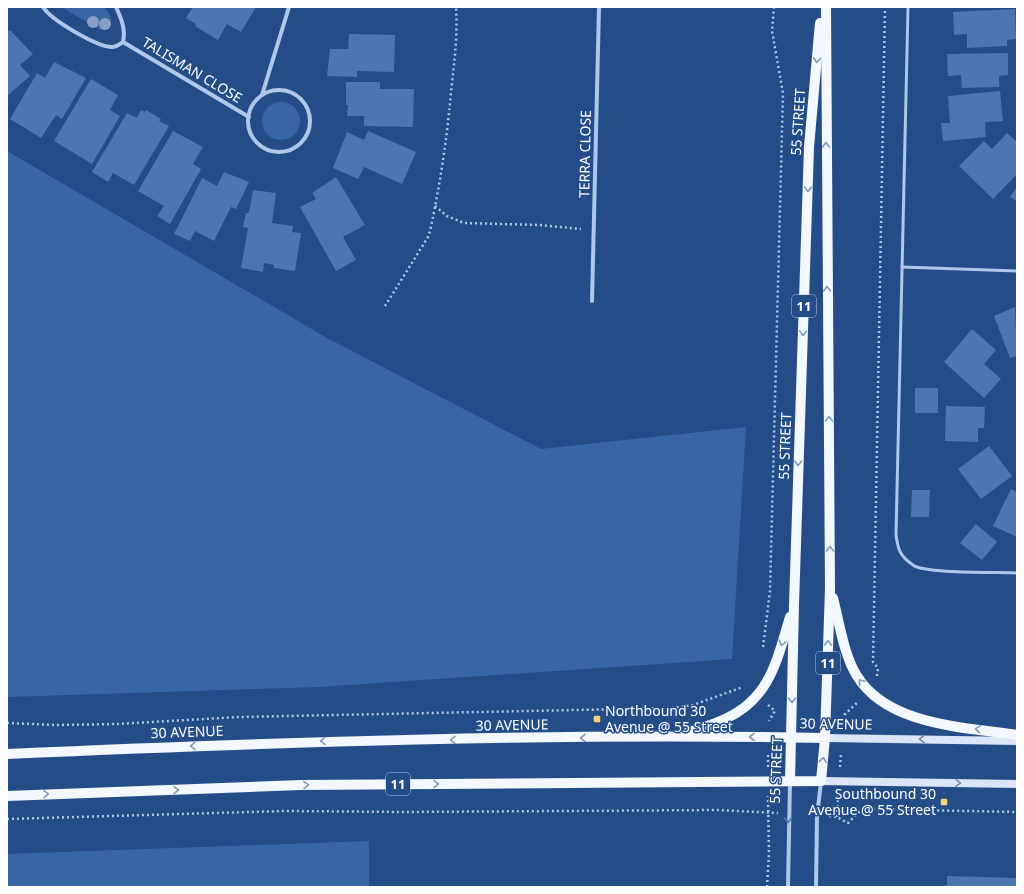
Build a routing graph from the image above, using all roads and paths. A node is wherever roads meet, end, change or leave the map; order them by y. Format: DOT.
graph roads {
  1 [pos="43,7"];
  2 [pos="116,7"];
  3 [pos="289,7"];
  4 [pos="456,7"];
  5 [pos="599,7"];
  6 [pos="774,7"];
  7 [pos="821,7"];
  8 [pos="826,7"];
  9 [pos="885,7"];
  10 [pos="908,7"];
  11 [pos="123,42"];
  12 [pos="262,95"];
  13 [pos="249,117"];
  14 [pos="435,206"];
  15 [pos="594,230"];
  16 [pos="902,267"];
  17 [pos="1017,271"];
  18 [pos="592,301"];
  19 [pos="385,306"];
  20 [pos="1017,573"];
  21 [pos="830,588"];
  22 [pos="794,605"];
  23 [pos="761,654"];
  24 [pos="869,691"];
  25 [pos="758,696"];
  26 [pos="7,723"];
  27 [pos="1017,735"];
  28 [pos="678,737"];
  29 [pos="791,737"];
  30 [pos="825,738"];
  31 [pos="842,738"];
  32 [pos="1017,741"];
  33 [pos="7,754"];
  34 [pos="790,781"];
  35 [pos="821,781"];
  36 [pos="840,781"];
  37 [pos="1017,784"];
  38 [pos="7,796"];
  39 [pos="1017,812"];
  40 [pos="817,816"];
  41 [pos="837,817"];
  42 [pos="7,820"];
  43 [pos="767,887"];
  44 [pos="788,887"];
  45 [pos="816,887"];
  1 -- 11 [label="street, TALISMAN CLOSE"];
  2 -- 11 [label="street, TALISMAN CLOSE"];
  3 -- 12 [label="street, TALISMAN CLOSE"];
  4 -- 14 [label="path"];
  5 -- 15 [label="street, TERRA CLOSE"];
  6 -- 23 [label="path"];
  7 -- 22 [label="main road, 55 STREET / 11, one-way"];
  21 -- 8 [label="main road, 55 STREET / 11, one-way"];
  9 -- 24 [label="path"];
  10 -- 16 [label="lane"];
  11 -- 13 [label="street, TALISMAN CLOSE"];
  12 -- 13 [label="street"];
  12 -- 13 [label="street"];
  14 -- 15 [label="path"];
  14 -- 19 [label="path"];
  15 -- 18 [label="street, TERRA CLOSE"];
  16 -- 17 [label="lane"];
  16 -- 20 [label="lane"];
  24 -- 21 [label="main road, one-way"];
  30 -- 21 [label="main road, 55 STREET / 11, one-way"];
  22 -- 25 [label="main road, one-way"];
  22 -- 29 [label="main road, 55 STREET / 11, one-way"];
  27 -- 24 [label="main road, one-way"];
  24 -- 31 [label="path"];
  25 -- 26 [label="path"];
  25 -- 28 [label="main road"];
  29 -- 28 [label="main road, 30 AVENUE, one-way"];
  28 -- 33 [label="main road, 30 AVENUE, one-way"];
  29 -- 30 [label="main road, 30 AVENUE"];
  29 -- 34 [label="main road, 55 STREET / 11"];
  30 -- 31 [label="main road, 30 AVENUE"];
  35 -- 30 [label="main road, 55 STREET / 11, one-way"];
  32 -- 31 [label="main road, 30 AVENUE, one-way"];
  31 -- 36 [label="path"];
  34 -- 35 [label="main road, 11"];
  38 -- 34 [label="main road, 11, one-way"];
  34 -- 44 [label="street, 55 STREET, one-way"];
  35 -- 36 [label="main road"];
  35 -- 40 [label="street, 55 STREET"];
  36 -- 37 [label="main road, one-way"];
  36 -- 41 [label="path"];
  39 -- 41 [label="path"];
  40 -- 41 [label="path"];
  40 -- 45 [label="street, 55 STREET"];
  42 -- 43 [label="path"];
}
